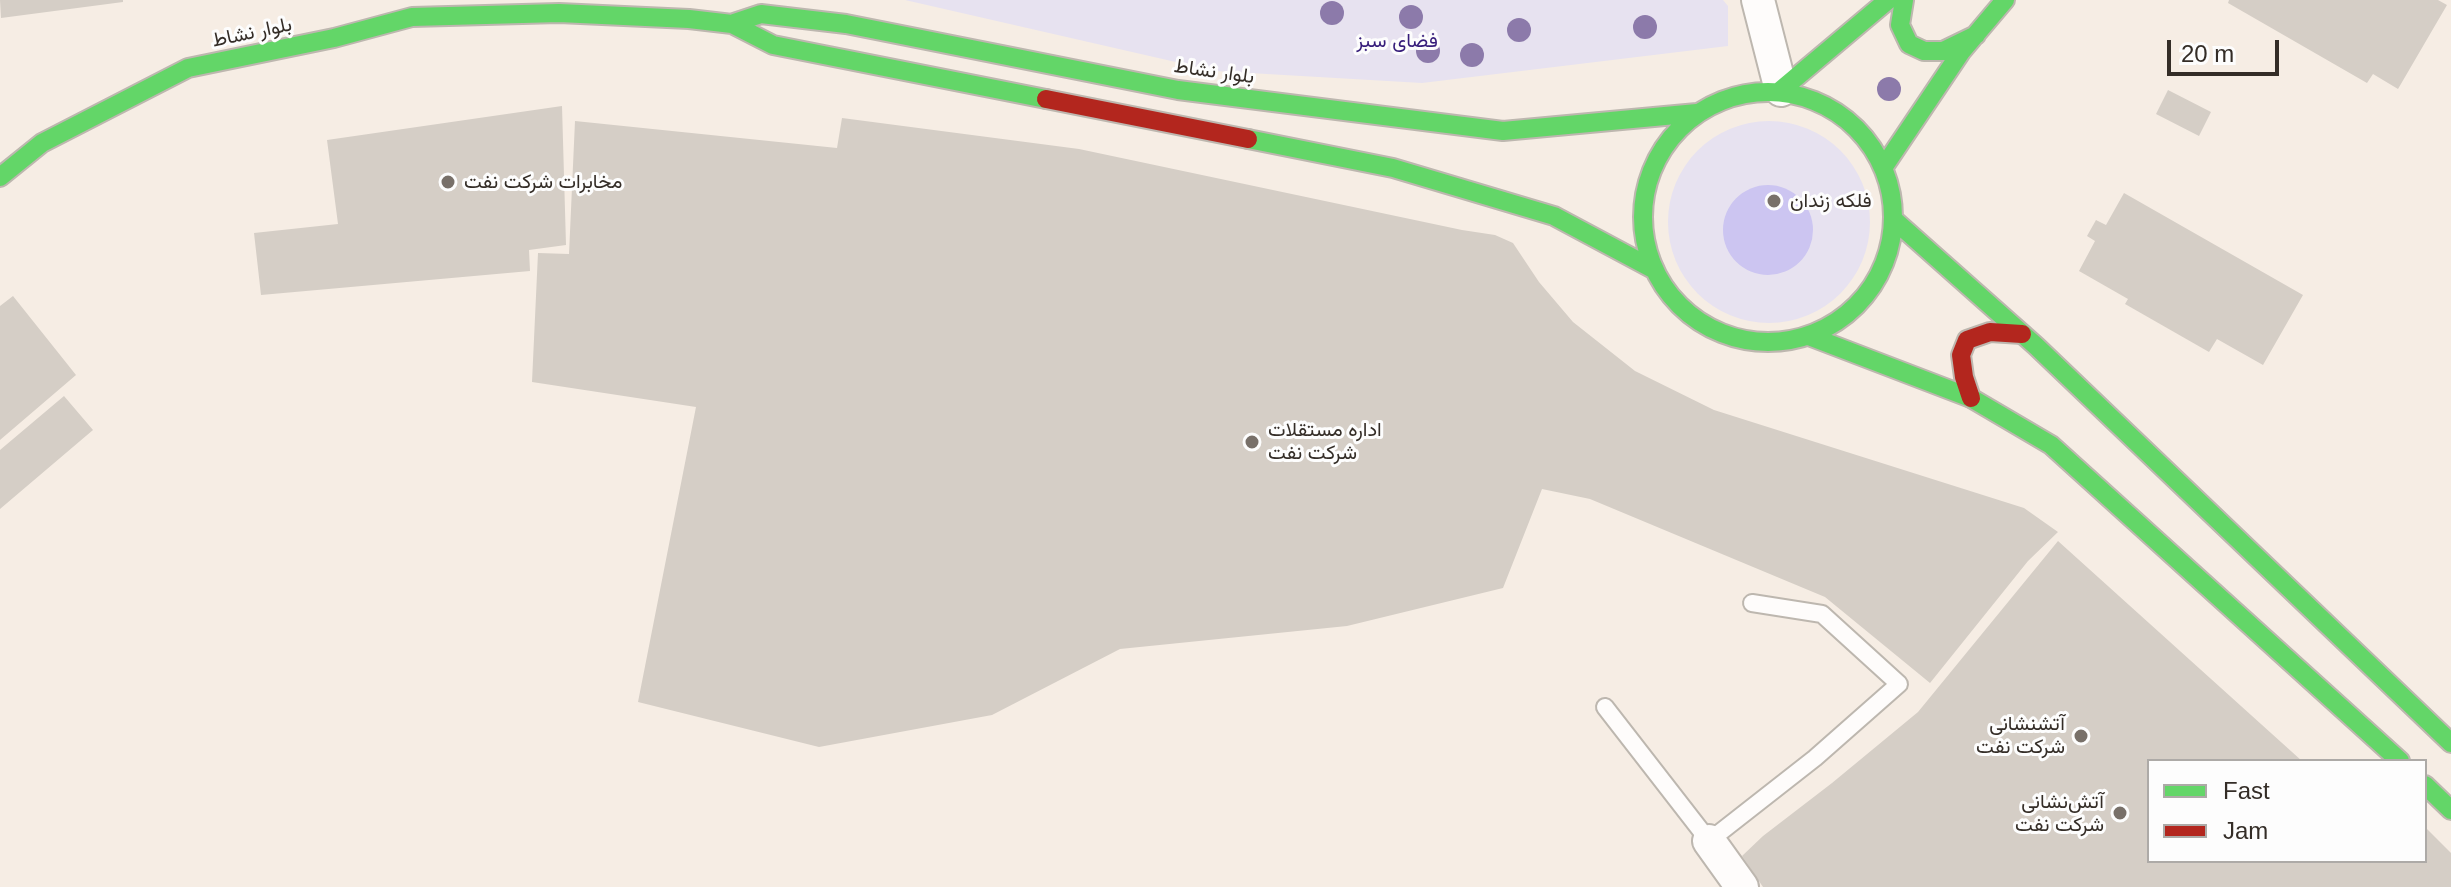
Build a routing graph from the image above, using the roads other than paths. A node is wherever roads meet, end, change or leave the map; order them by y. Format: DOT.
graph roads {
  1 [pos="1758,0"];
  2 [pos="1888,0"];
  3 [pos="1904,0"];
  4 [pos="2005,0"];
  5 [pos="732,24"];
  6 [pos="1976,35"];
  7 [pos="1781,90"];
  8 [pos="1697,113"];
  9 [pos="1883,168"];
  10 [pos="0,177"];
  11 [pos="1893,219"];
  12 [pos="1655,270"];
  13 [pos="2022,334"];
  14 [pos="1809,336"];
  15 [pos="1971,398"];
  16 [pos="1752,603"];
  17 [pos="1605,707"];
  18 [pos="2451,743"];
  19 [pos="2398,759"];
  20 [pos="2427,787"];
  21 [pos="2451,810"];
  22 [pos="1709,841"];
  23 [pos="1742,887"];
  1 -- 7 [label="street"];
  2 -- 7 [label="main road"];
  3 -- 6 [label="main road"];
  4 -- 6 [label="main road"];
  5 -- 8 [label="main road, بلوار نشاط"];
  5 -- 10 [label="main road, بلوار نشاط"];
  5 -- 12 [label="main road, بلوار نشاط"];
  6 -- 9 [label="main road"];
  7 -- 8 [label="main road"];
  7 -- 9 [label="main road"];
  8 -- 12 [label="main road"];
  9 -- 11 [label="main road"];
  11 -- 13 [label="main road"];
  11 -- 14 [label="main road"];
  12 -- 14 [label="main road"];
  13 -- 15 [label="main road"];
  13 -- 18 [label="main road"];
  14 -- 15 [label="main road"];
  15 -- 19 [label="main road"];
  16 -- 22 [label="lane"];
  17 -- 22 [label="lane"];
  20 -- 21 [label="main road"];
  22 -- 23 [label="street"];
}
